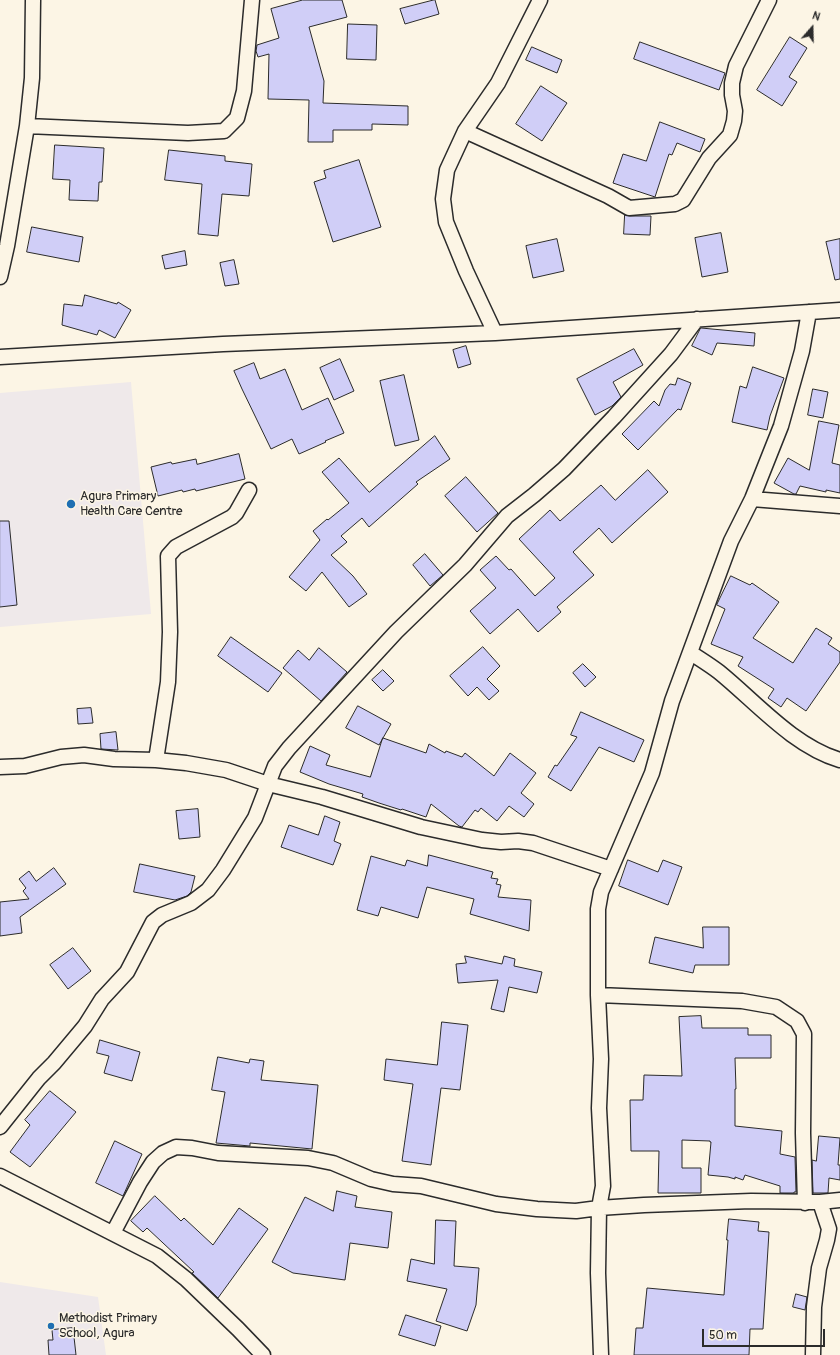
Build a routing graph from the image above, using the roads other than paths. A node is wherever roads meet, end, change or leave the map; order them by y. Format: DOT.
graph roads {
  1 [pos="33,0"];
  2 [pos="252,0"];
  3 [pos="540,0"];
  4 [pos="769,0"];
  5 [pos="27,126"];
  6 [pos="465,131"];
  7 [pos="0,277"];
  8 [pos="840,310"];
  9 [pos="809,312"];
  10 [pos="697,320"];
  11 [pos="495,332"];
  12 [pos="0,357"];
  13 [pos="250,490"];
  14 [pos="752,498"];
  15 [pos="840,506"];
  16 [pos="691,653"];
  17 [pos="156,760"];
  18 [pos="840,760"];
  19 [pos="0,767"];
  20 [pos="268,784"];
  21 [pos="611,869"];
  22 [pos="598,995"];
  23 [pos="0,1127"];
  24 [pos="0,1176"];
  25 [pos="840,1200"];
  26 [pos="805,1202"];
  27 [pos="820,1202"];
  28 [pos="599,1208"];
  29 [pos="113,1234"];
  30 [pos="263,1355"];
  31 [pos="601,1355"];
  32 [pos="813,1355"];
  1 -- 5 [label="street"];
  2 -- 5 [label="street"];
  3 -- 6 [label="street"];
  4 -- 6 [label="street"];
  5 -- 7 [label="street"];
  6 -- 11 [label="street"];
  8 -- 9 [label="street"];
  9 -- 10 [label="street"];
  9 -- 14 [label="street"];
  10 -- 11 [label="street"];
  10 -- 20 [label="street"];
  11 -- 12 [label="street"];
  13 -- 17 [label="street"];
  14 -- 15 [label="street"];
  14 -- 16 [label="street"];
  16 -- 18 [label="street"];
  16 -- 21 [label="street"];
  17 -- 19 [label="street"];
  17 -- 20 [label="street"];
  20 -- 21 [label="street"];
  20 -- 23 [label="street"];
  21 -- 22 [label="street"];
  22 -- 26 [label="street"];
  22 -- 28 [label="street"];
  24 -- 29 [label="street"];
  25 -- 27 [label="street"];
  26 -- 27 [label="street"];
  26 -- 28 [label="street"];
  27 -- 32 [label="street"];
  28 -- 29 [label="street"];
  28 -- 31 [label="street"];
  29 -- 30 [label="street"];
}
